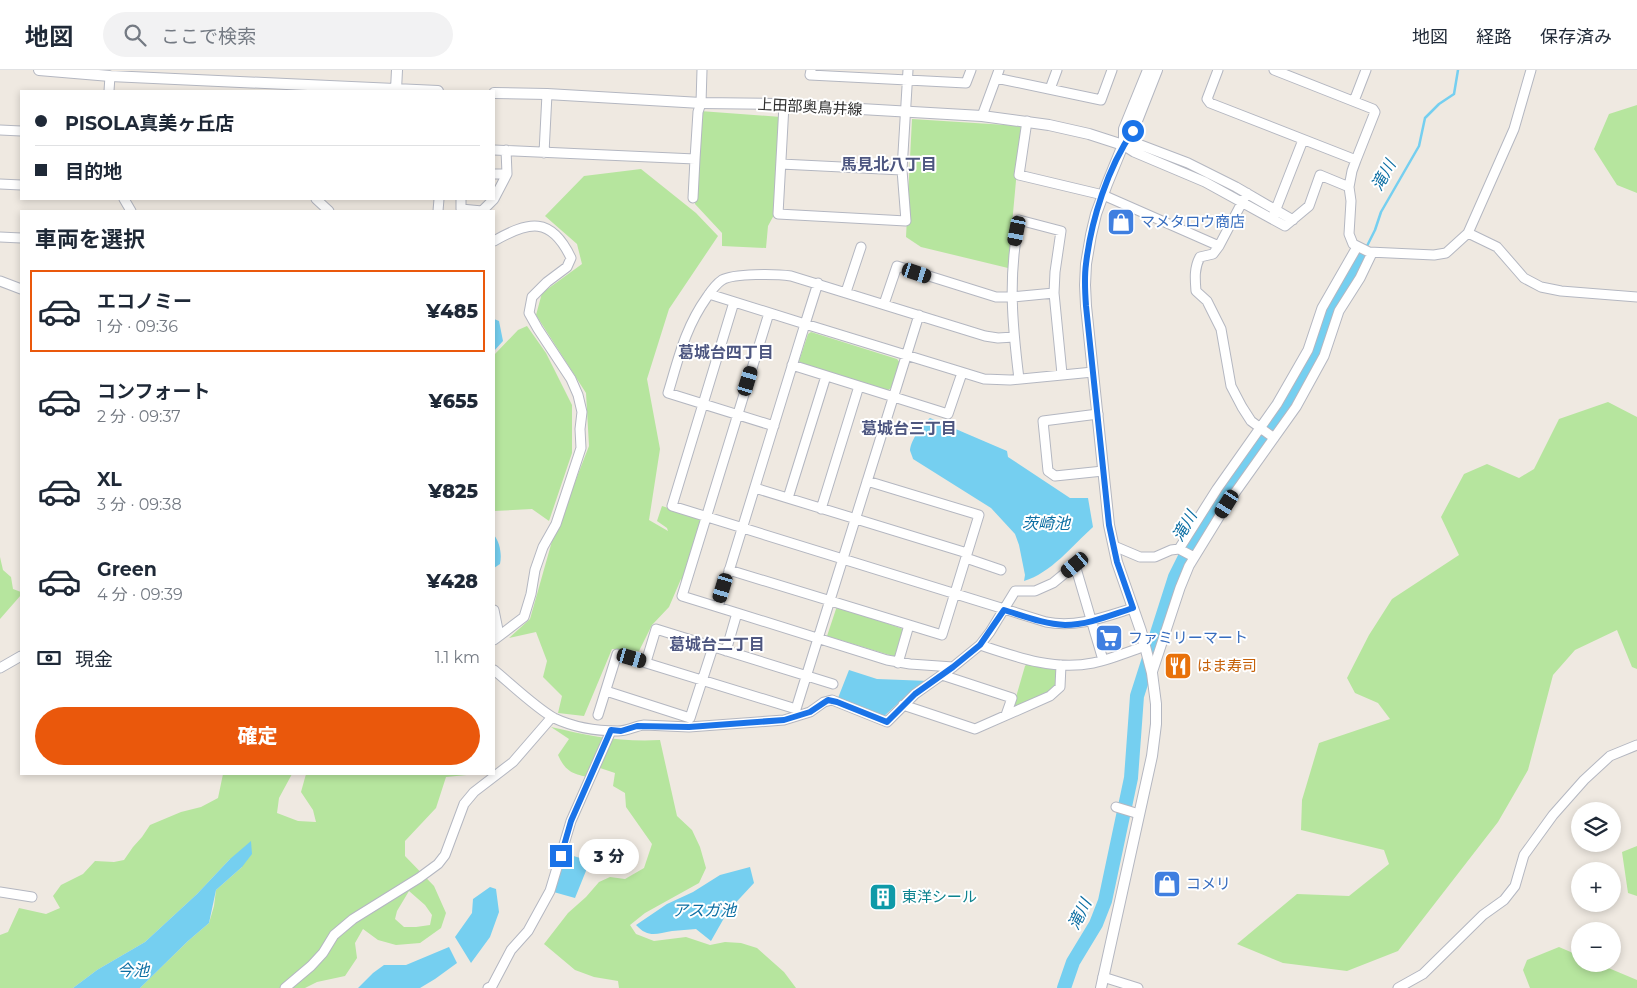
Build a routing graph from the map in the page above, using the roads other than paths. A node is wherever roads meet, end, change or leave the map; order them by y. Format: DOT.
graph roads {
  1 [pos="39,70"];
  2 [pos="397,70"];
  3 [pos="702,70"];
  4 [pos="810,70"];
  5 [pos="972,70"];
  6 [pos="1057,70"];
  7 [pos="1112,70"];
  8 [pos="1148,70"];
  9 [pos="1157,70"];
  10 [pos="1218,70"];
  11 [pos="1274,70"];
  12 [pos="1366,70"];
  13 [pos="1531,70"];
  14 [pos="850,73"];
  15 [pos="997,74"];
  16 [pos="908,75"];
  17 [pos="110,76"];
  18 [pos="231,86"];
  19 [pos="109,90"];
  20 [pos="396,90"];
  21 [pos="1050,90"];
  22 [pos="495,93"];
  23 [pos="547,94"];
  24 [pos="1354,101"];
  25 [pos="701,103"];
  26 [pos="784,105"];
  27 [pos="905,112"];
  28 [pos="982,116"];
  29 [pos="1027,121"];
  30 [pos="0,130"];
  31 [pos="20,131"];
  32 [pos="1303,140"];
  33 [pos="1124,145"];
  34 [pos="495,150"];
  35 [pos="506,150"];
  36 [pos="544,153"];
  37 [pos="695,159"];
  38 [pos="1356,160"];
  39 [pos="781,164"];
  40 [pos="902,170"];
  41 [pos="495,174"];
  42 [pos="507,174"];
  43 [pos="0,184"];
  44 [pos="20,185"];
  45 [pos="1349,187"];
  46 [pos="1247,193"];
  47 [pos="1103,195"];
  48 [pos="495,197"];
  49 [pos="694,198"];
  50 [pos="317,200"];
  51 [pos="461,200"];
  52 [pos="493,200"];
  53 [pos="1242,202"];
  54 [pos="328,210"];
  55 [pos="471,210"];
  56 [pos="483,210"];
  57 [pos="1276,210"];
  58 [pos="1272,219"];
  59 [pos="1293,220"];
  60 [pos="1468,233"];
  61 [pos="0,237"];
  62 [pos="20,238"];
  63 [pos="495,240"];
  64 [pos="1219,246"];
  65 [pos="861,247"];
  66 [pos="1357,247"];
  67 [pos="1370,252"];
  68 [pos="1342,275"];
  69 [pos="0,281"];
  70 [pos="818,283"];
  71 [pos="1356,284"];
  72 [pos="20,289"];
  73 [pos="846,292"];
  74 [pos="1054,293"];
  75 [pos="709,294"];
  76 [pos="1012,297"];
  77 [pos="1637,297"];
  78 [pos="734,302"];
  79 [pos="884,304"];
  80 [pos="769,313"];
  81 [pos="919,315"];
  82 [pos="805,324"];
  83 [pos="1014,336"];
  84 [pos="906,356"];
  85 [pos="792,365"];
  86 [pos="1092,372"];
  87 [pos="962,373"];
  88 [pos="1062,374"];
  89 [pos="826,376"];
  90 [pos="1019,379"];
  91 [pos="859,386"];
  92 [pos="893,396"];
  93 [pos="703,404"];
  94 [pos="1098,414"];
  95 [pos="738,415"];
  96 [pos="774,426"];
  97 [pos="1260,428"];
  98 [pos="1274,438"];
  99 [pos="1103,471"];
  100 [pos="867,481"];
  101 [pos="755,488"];
  102 [pos="788,498"];
  103 [pos="822,508"];
  104 [pos="706,517"];
  105 [pos="855,519"];
  106 [pos="742,528"];
  107 [pos="1114,546"];
  108 [pos="1179,549"];
  109 [pos="966,555"];
  110 [pos="1194,557"];
  111 [pos="843,559"];
  112 [pos="729,570"];
  113 [pos="1001,570"];
  114 [pos="955,594"];
  115 [pos="830,601"];
  116 [pos="718,607"];
  117 [pos="1133,608"];
  118 [pos="1004,610"];
  119 [pos="737,613"];
  120 [pos="1091,621"];
  121 [pos="495,624"];
  122 [pos="910,625"];
  123 [pos="496,638"];
  124 [pos="818,638"];
  125 [pos="980,645"];
  126 [pos="1146,646"];
  127 [pos="713,647"];
  128 [pos="726,651"];
  129 [pos="20,657"];
  130 [pos="1103,660"];
  131 [pos="646,662"];
  132 [pos="898,662"];
  133 [pos="1061,665"];
  134 [pos="953,667"];
  135 [pos="0,668"];
  136 [pos="495,671"];
  137 [pos="1152,673"];
  138 [pos="942,675"];
  139 [pos="807,676"];
  140 [pos="702,680"];
  141 [pos="833,684"];
  142 [pos="606,691"];
  143 [pos="903,705"];
  144 [pos="598,715"];
  145 [pos="1006,715"];
  146 [pos="552,717"];
  147 [pos="611,730"];
  148 [pos="1637,745"];
  149 [pos="1116,807"];
  150 [pos="1136,813"];
  151 [pos="0,892"];
  152 [pos="32,897"];
  153 [pos="1103,976"];
  154 [pos="285,988"];
  155 [pos="488,988"];
  156 [pos="1100,988"];
  157 [pos="1138,988"];
  158 [pos="1398,988"];
  1 -- 17 [label="street"];
  2 -- 20 [label="street"];
  3 -- 25 [label="street"];
  4 -- 14 [label="street"];
  5 -- 16 [label="street"];
  6 -- 21 [label="street"];
  7 -- 21 [label="street"];
  8 -- 33 [label="street"];
  9 -- 33 [label="street"];
  10 -- 32 [label="street"];
  11 -- 24 [label="street"];
  12 -- 24 [label="street"];
  13 -- 60 [label="street"];
  14 -- 16 [label="street"];
  15 -- 21 [label="street"];
  15 -- 28 [label="street"];
  16 -- 27 [label="street"];
  17 -- 18 [label="street"];
  17 -- 19 [label="street"];
  18 -- 20 [label="street"];
  22 -- 23 [label="street, 上田部奥鳥井線"];
  23 -- 25 [label="street, 上田部奥鳥井線"];
  23 -- 36 [label="street"];
  24 -- 38 [label="street"];
  25 -- 26 [label="street, 上田部奥鳥井線"];
  25 -- 37 [label="street"];
  26 -- 27 [label="street, 上田部奥鳥井線"];
  26 -- 39 [label="street"];
  27 -- 28 [label="street, 上田部奥鳥井線"];
  27 -- 40 [label="street"];
  28 -- 29 [label="street, 上田部奥鳥井線"];
  29 -- 33 [label="street, 上田部奥鳥井線"];
  29 -- 47 [label="street"];
  30 -- 31 [label="street"];
  32 -- 38 [label="street"];
  32 -- 57 [label="street"];
  33 -- 46 [label="street"];
  33 -- 47 [label="street"];
  33 -- 53 [label="street"];
  34 -- 35 [label="street"];
  35 -- 36 [label="street"];
  35 -- 42 [label="street"];
  36 -- 37 [label="street"];
  37 -- 49 [label="street"];
  38 -- 45 [label="street"];
  39 -- 40 [label="street"];
  39 -- 40 [label="street"];
  41 -- 42 [label="street"];
  42 -- 48 [label="street"];
  43 -- 44 [label="street"];
  45 -- 59 [label="street"];
  45 -- 66 [label="street"];
  46 -- 53 [label="street"];
  46 -- 57 [label="street"];
  47 -- 64 [label="street"];
  47 -- 86 [label="street"];
  50 -- 54 [label="street"];
  51 -- 55 [label="street"];
  52 -- 56 [label="street"];
  53 -- 58 [label="street"];
  53 -- 64 [label="street"];
  57 -- 58 [label="street"];
  57 -- 59 [label="street"];
  58 -- 59 [label="street"];
  60 -- 67 [label="street"];
  60 -- 77 [label="street"];
  61 -- 62 [label="street"];
  63 -- 123 [label="street"];
  64 -- 97 [label="street"];
  65 -- 73 [label="street"];
  66 -- 67 [label="street"];
  66 -- 68 [label="street"];
  67 -- 71 [label="street"];
  68 -- 71 [label="street"];
  68 -- 97 [label="street"];
  69 -- 72 [label="street"];
  70 -- 73 [label="street"];
  70 -- 75 [label="street"];
  70 -- 82 [label="street"];
  71 -- 98 [label="street"];
  73 -- 79 [label="street"];
  74 -- 76 [label="street"];
  74 -- 76 [label="street"];
  74 -- 88 [label="street"];
  75 -- 78 [label="street"];
  75 -- 93 [label="street"];
  76 -- 79 [label="street"];
  76 -- 83 [label="street"];
  78 -- 80 [label="street"];
  78 -- 93 [label="street"];
  79 -- 81 [label="street"];
  80 -- 82 [label="street"];
  80 -- 95 [label="street"];
  81 -- 83 [label="street"];
  81 -- 84 [label="street"];
  82 -- 84 [label="street"];
  82 -- 85 [label="street"];
  83 -- 90 [label="street"];
  84 -- 87 [label="street"];
  84 -- 92 [label="street"];
  85 -- 89 [label="street"];
  85 -- 96 [label="street"];
  86 -- 88 [label="street"];
  86 -- 94 [label="street"];
  87 -- 90 [label="street"];
  87 -- 92 [label="street"];
  88 -- 90 [label="street"];
  89 -- 91 [label="street"];
  89 -- 102 [label="street"];
  91 -- 92 [label="street"];
  91 -- 103 [label="street"];
  92 -- 100 [label="street"];
  93 -- 95 [label="street"];
  93 -- 104 [label="street"];
  94 -- 99 [label="street"];
  94 -- 99 [label="street"];
  95 -- 96 [label="street"];
  95 -- 104 [label="street"];
  96 -- 101 [label="street"];
  97 -- 98 [label="street"];
  97 -- 108 [label="street"];
  98 -- 110 [label="street"];
  99 -- 107 [label="street"];
  100 -- 105 [label="street"];
  100 -- 109 [label="street"];
  101 -- 102 [label="street"];
  101 -- 106 [label="street"];
  102 -- 103 [label="street"];
  103 -- 105 [label="street"];
  104 -- 106 [label="street"];
  104 -- 116 [label="street"];
  105 -- 109 [label="street"];
  105 -- 111 [label="street"];
  106 -- 111 [label="street"];
  106 -- 112 [label="street"];
  107 -- 108 [label="street"];
  107 -- 117 [label="street"];
  108 -- 110 [label="street"];
  109 -- 113 [label="street"];
  109 -- 114 [label="street"];
  110 -- 137 [label="street"];
  111 -- 114 [label="street"];
  111 -- 115 [label="street"];
  112 -- 115 [label="street"];
  112 -- 116 [label="street"];
  114 -- 118 [label="street"];
  114 -- 122 [label="street"];
  115 -- 122 [label="street"];
  115 -- 124 [label="street"];
  116 -- 119 [label="street"];
  117 -- 120 [label="street"];
  117 -- 126 [label="street"];
  118 -- 120 [label="street"];
  118 -- 120 [label="street"];
  118 -- 125 [label="street"];
  119 -- 124 [label="street"];
  119 -- 128 [label="street"];
  120 -- 130 [label="street"];
  121 -- 123 [label="street"];
  122 -- 132 [label="street"];
  124 -- 132 [label="street"];
  124 -- 139 [label="street"];
  125 -- 133 [label="street"];
  125 -- 134 [label="street"];
  126 -- 130 [label="street"];
  126 -- 137 [label="street"];
  127 -- 128 [label="street"];
  127 -- 131 [label="street"];
  127 -- 140 [label="street"];
  128 -- 139 [label="street"];
  129 -- 135 [label="street"];
  130 -- 133 [label="street"];
  131 -- 140 [label="street"];
  131 -- 142 [label="street"];
  132 -- 134 [label="street"];
  133 -- 145 [label="street"];
  134 -- 138 [label="street"];
  136 -- 146 [label="street"];
  137 -- 150 [label="street"];
  138 -- 143 [label="street"];
  138 -- 145 [label="street"];
  139 -- 140 [label="street"];
  139 -- 141 [label="street"];
  140 -- 142 [label="street"];
  142 -- 144 [label="street"];
  143 -- 145 [label="street"];
  143 -- 147 [label="street"];
  146 -- 147 [label="street"];
  146 -- 154 [label="street"];
  147 -- 155 [label="street"];
  148 -- 158 [label="street"];
  149 -- 150 [label="street"];
  150 -- 153 [label="street"];
  151 -- 152 [label="street"];
  153 -- 156 [label="street"];
  153 -- 157 [label="street"];
}
